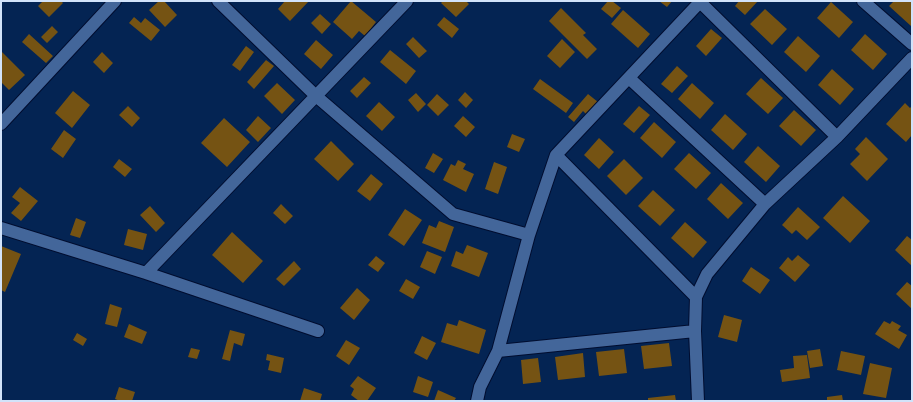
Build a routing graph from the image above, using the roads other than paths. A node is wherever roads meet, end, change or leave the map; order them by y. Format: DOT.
graph roads {
  1 [pos="115,1"];
  2 [pos="218,1"];
  3 [pos="407,1"];
  4 [pos="863,1"];
  5 [pos="701,2"];
  6 [pos="912,44"];
  7 [pos="912,58"];
  8 [pos="629,78"];
  9 [pos="316,96"];
  10 [pos="1,124"];
  11 [pos="837,137"];
  12 [pos="556,155"];
  13 [pos="765,204"];
  14 [pos="1,228"];
  15 [pos="529,235"];
  16 [pos="146,273"];
  17 [pos="696,297"];
  18 [pos="318,331"];
  19 [pos="695,331"];
  20 [pos="498,350"];
  21 [pos="477,401"];
  22 [pos="698,401"];
  1 -- 10 [label="street"];
  2 -- 9 [label="street"];
  3 -- 9 [label="street"];
  4 -- 6 [label="street"];
  5 -- 8 [label="street"];
  5 -- 11 [label="street"];
  7 -- 11 [label="street"];
  8 -- 12 [label="street"];
  8 -- 13 [label="street"];
  9 -- 15 [label="street"];
  9 -- 16 [label="street"];
  11 -- 13 [label="street"];
  12 -- 15 [label="street"];
  12 -- 17 [label="street"];
  13 -- 17 [label="street"];
  14 -- 16 [label="street"];
  15 -- 20 [label="street"];
  16 -- 18 [label="street"];
  17 -- 19 [label="street"];
  19 -- 20 [label="street"];
  19 -- 22 [label="street"];
  20 -- 21 [label="street"];
}
